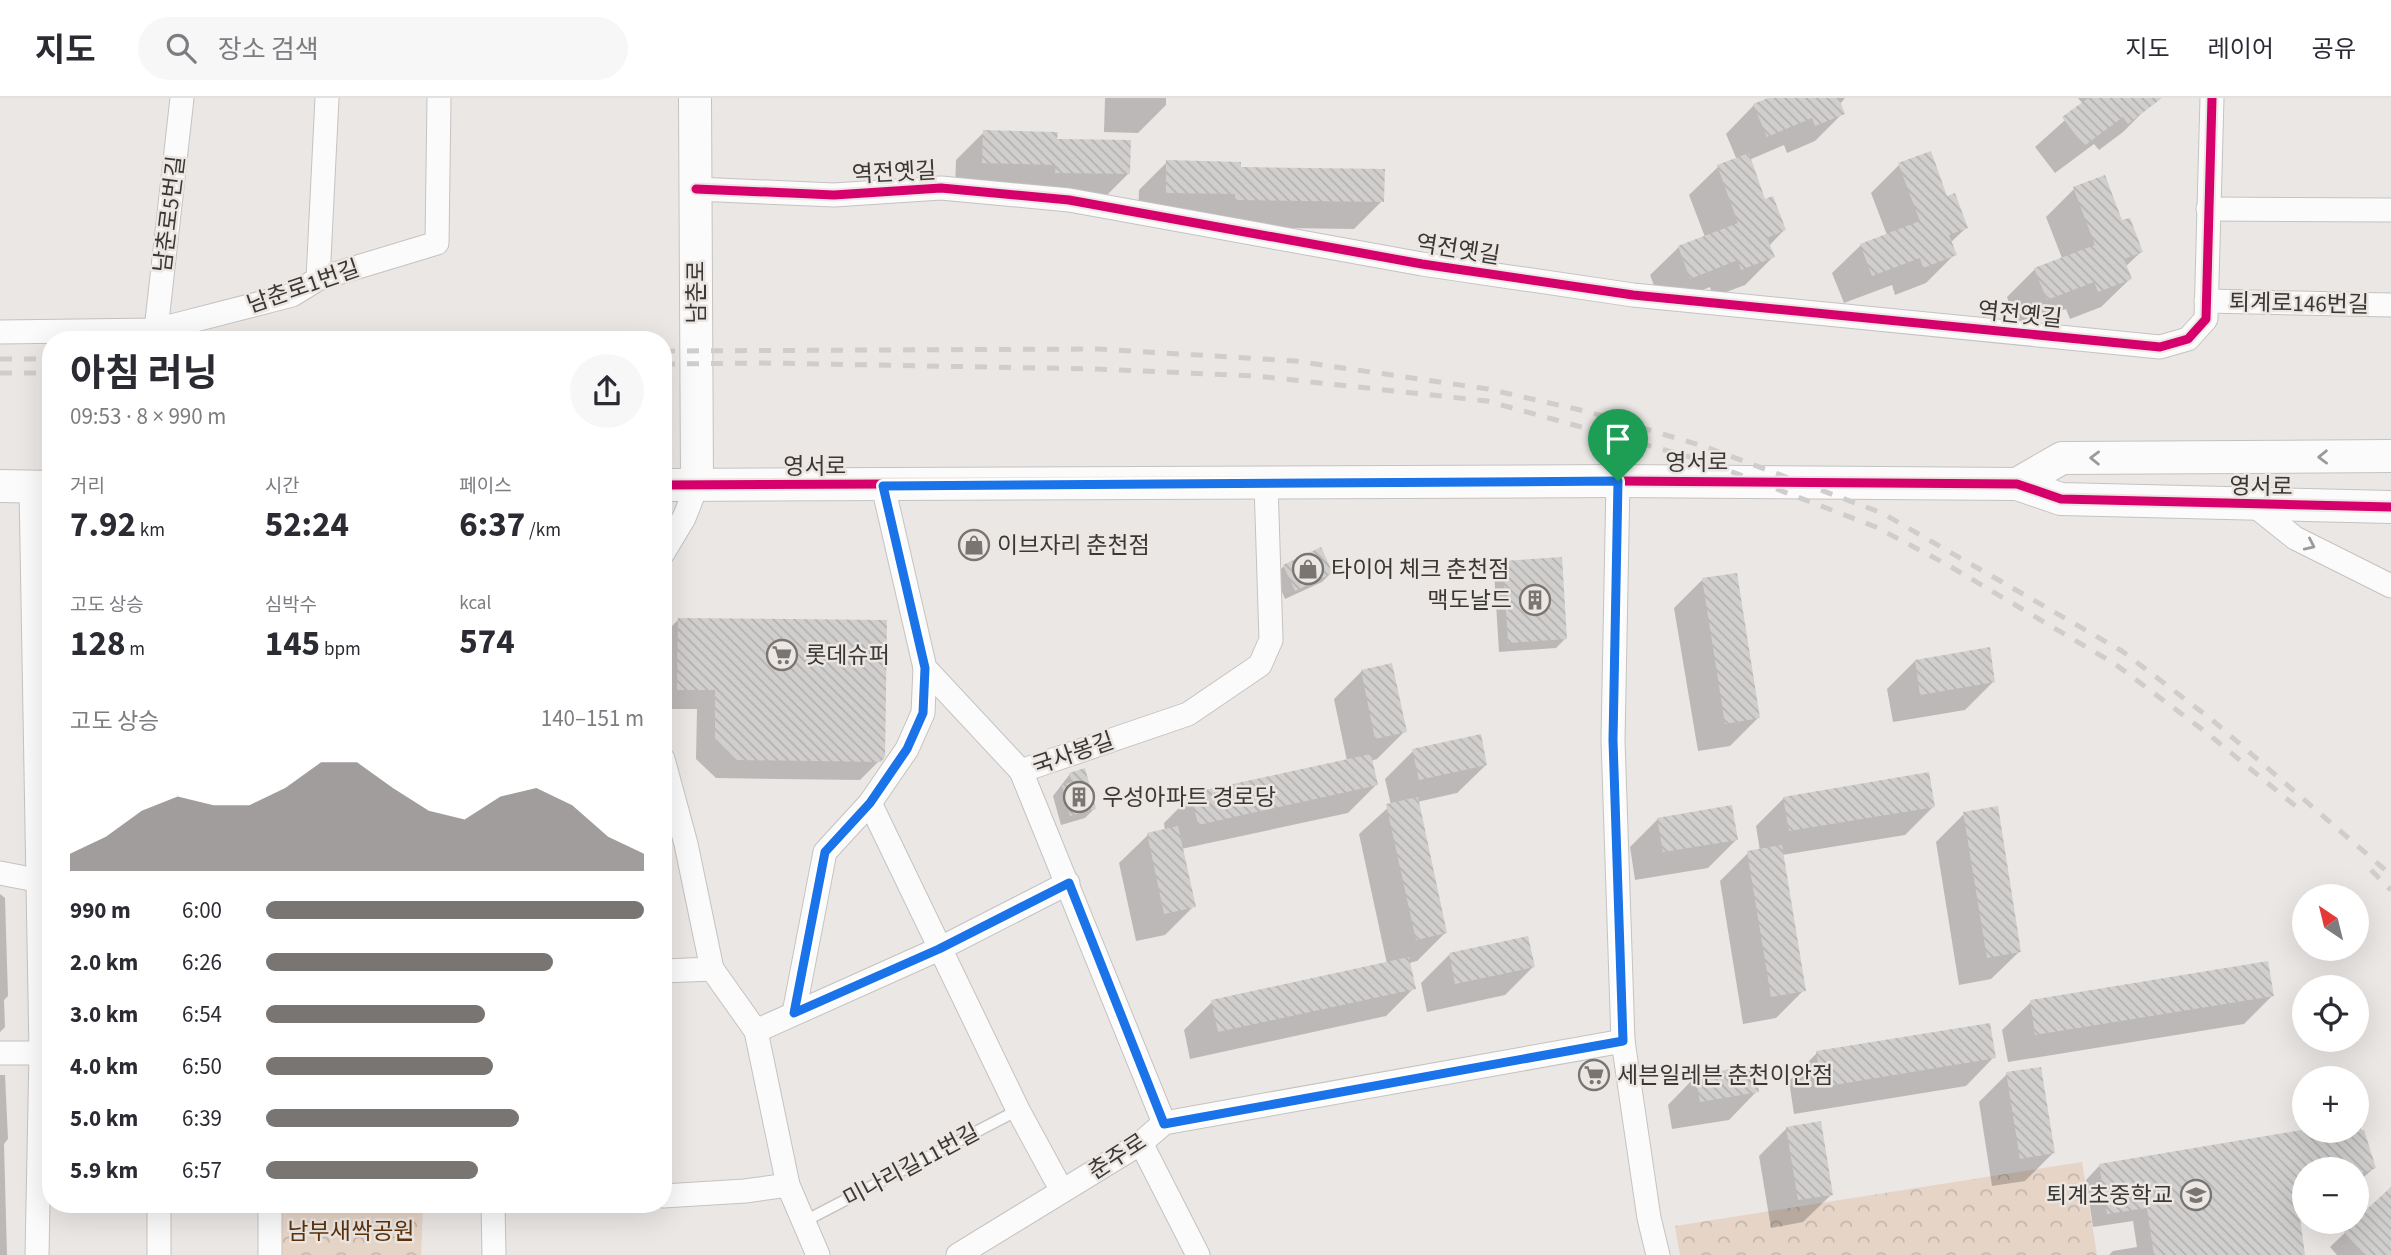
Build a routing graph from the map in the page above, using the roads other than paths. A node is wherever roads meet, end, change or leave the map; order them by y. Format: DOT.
graph roads {
  1 [pos="182,98"];
  2 [pos="327,98"];
  3 [pos="439,98"];
  4 [pos="695,98"];
  5 [pos="2212,98"];
  6 [pos="696,189"];
  7 [pos="2208,209"];
  8 [pos="2391,210"];
  9 [pos="318,279"];
  10 [pos="2391,305"];
  11 [pos="2206,309"];
  12 [pos="156,330"];
  13 [pos="42,331"];
  14 [pos="78,331"];
  15 [pos="0,332"];
  16 [pos="2391,456"];
  17 [pos="1618,481"];
  18 [pos="1266,483"];
  19 [pos="2017,484"];
  20 [pos="672,485"];
  21 [pos="697,485"];
  22 [pos="0,486"];
  23 [pos="883,486"];
  24 [pos="41,487"];
  25 [pos="2255,506"];
  26 [pos="2391,507"];
  27 [pos="672,538"];
  28 [pos="42,562"];
  29 [pos="2391,586"];
  30 [pos="925,668"];
  31 [pos="42,671"];
  32 [pos="1021,771"];
  33 [pos="870,803"];
  34 [pos="672,823"];
  35 [pos="675,844"];
  36 [pos="0,873"];
  37 [pos="36,880"];
  38 [pos="1069,883"];
  39 [pos="939,949"];
  40 [pos="42,951"];
  41 [pos="712,969"];
  42 [pos="672,971"];
  43 [pos="794,1013"];
  44 [pos="42,1027"];
  45 [pos="756,1031"];
  46 [pos="1623,1041"];
  47 [pos="0,1053"];
  48 [pos="41,1053"];
  49 [pos="1018,1110"];
  50 [pos="1164,1124"];
  51 [pos="1141,1143"];
  52 [pos="788,1185"];
  53 [pos="1062,1191"];
  54 [pos="672,1192"];
  55 [pos="159,1213"];
  56 [pos="270,1213"];
  57 [pos="494,1213"];
  58 [pos="805,1221"];
  59 [pos="37,1255"];
  60 [pos="159,1255"];
  61 [pos="270,1255"];
  62 [pos="494,1255"];
  63 [pos="818,1255"];
  64 [pos="958,1255"];
  65 [pos="1198,1255"];
  66 [pos="1658,1255"];
  1 -- 12 [label="street, 남춘로5번길"];
  2 -- 9 [label="street"];
  3 -- 9 [label="street, 남춘로1번길"];
  4 -- 6 [label="street, 남춘로"];
  5 -- 7 [label="street"];
  6 -- 11 [label="street, 역전옛길"];
  6 -- 21 [label="street, 남춘로"];
  7 -- 8 [label="street"];
  7 -- 11 [label="street"];
  9 -- 12 [label="street, 남춘로1번길"];
  10 -- 11 [label="street, 퇴계로146번길"];
  12 -- 14 [label="street, 남춘로1번길"];
  13 -- 15 [label="street, 남춘로1번길"];
  16 -- 19 [label="street, 영서로, one-way"];
  17 -- 18 [label="street, 영서로"];
  17 -- 19 [label="street, 영서로"];
  17 -- 46 [label="street"];
  18 -- 23 [label="street, 영서로"];
  18 -- 32 [label="street, 국사봉길"];
  19 -- 25 [label="street, 영서로"];
  20 -- 21 [label="street, 영서로"];
  21 -- 23 [label="street, 영서로"];
  21 -- 27 [label="street"];
  22 -- 24 [label="street"];
  23 -- 30 [label="street"];
  24 -- 28 [label="street"];
  25 -- 26 [label="street, 영서로"];
  25 -- 29 [label="street, one-way"];
  30 -- 32 [label="street"];
  30 -- 33 [label="street"];
  31 -- 37 [label="street"];
  32 -- 38 [label="street, 국사봉길"];
  33 -- 39 [label="street"];
  33 -- 43 [label="street"];
  34 -- 35 [label="street"];
  35 -- 41 [label="street"];
  36 -- 37 [label="street"];
  37 -- 40 [label="street"];
  38 -- 39 [label="street"];
  38 -- 50 [label="street, 국사봉길"];
  39 -- 43 [label="street"];
  39 -- 49 [label="street"];
  41 -- 42 [label="street"];
  41 -- 45 [label="street"];
  43 -- 45 [label="street"];
  44 -- 48 [label="street"];
  45 -- 52 [label="street"];
  46 -- 50 [label="street, 춘주로"];
  46 -- 66 [label="street"];
  47 -- 48 [label="street"];
  48 -- 59 [label="street"];
  49 -- 53 [label="street"];
  49 -- 58 [label="lane, 미나리길11번길"];
  50 -- 51 [label="street, 춘주로"];
  51 -- 53 [label="street, 춘주로"];
  51 -- 65 [label="street"];
  52 -- 54 [label="street"];
  52 -- 58 [label="street"];
  53 -- 64 [label="street, 춘주로"];
  55 -- 60 [label="street"];
  56 -- 61 [label="street"];
  57 -- 62 [label="street"];
  58 -- 63 [label="street"];
}
